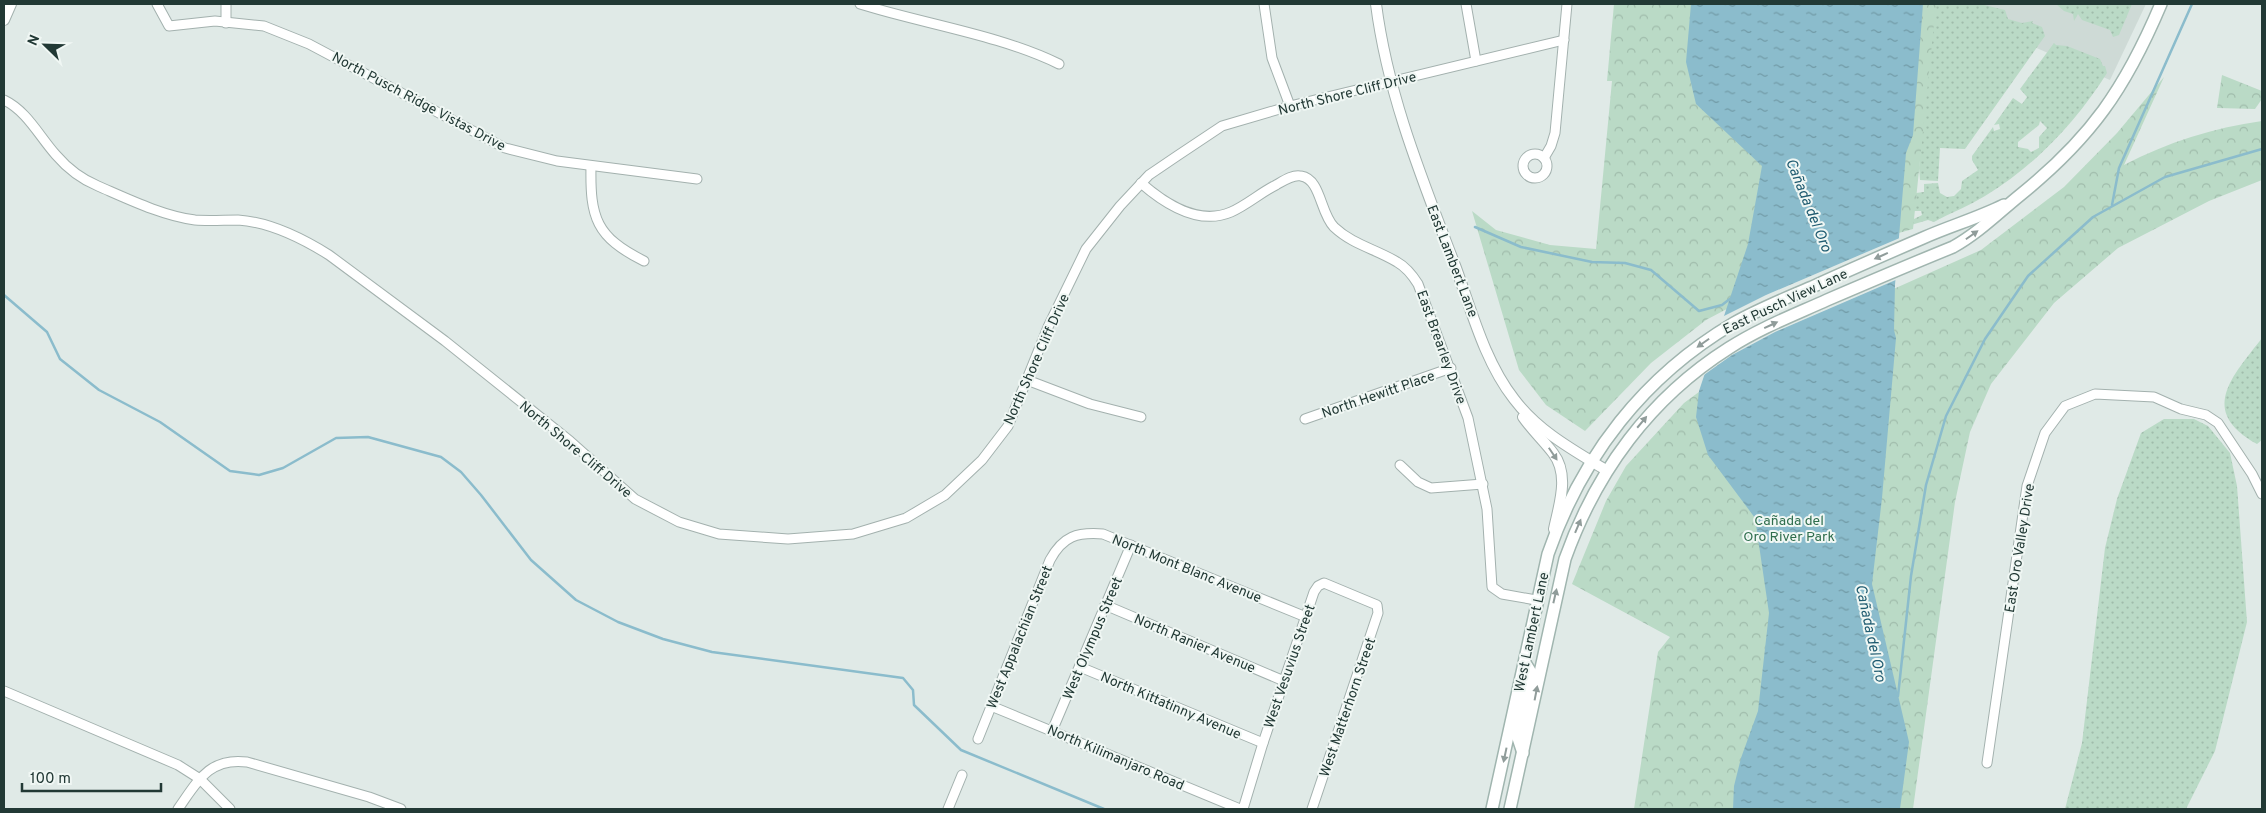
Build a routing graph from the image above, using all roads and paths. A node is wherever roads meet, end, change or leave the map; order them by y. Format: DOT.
graph roads {
  1 [pos="11,4"];
  2 [pos="157,4"];
  3 [pos="226,4"];
  4 [pos="860,4"];
  5 [pos="1264,4"];
  6 [pos="1376,4"];
  7 [pos="1466,4"];
  8 [pos="1567,4"];
  9 [pos="2161,4"];
  10 [pos="4,20"];
  11 [pos="226,22"];
  12 [pos="1564,40"];
  13 [pos="1476,61"];
  14 [pos="1059,64"];
  15 [pos="1390,81"];
  16 [pos="4,100"];
  17 [pos="1290,106"];
  18 [pos="1544,158"];
  19 [pos="592,166"];
  20 [pos="697,179"];
  21 [pos="1141,184"];
  22 [pos="2018,197"];
  23 [pos="644,261"];
  24 [pos="1451,368"];
  25 [pos="1027,380"];
  26 [pos="1515,400"];
  27 [pos="1141,417"];
  28 [pos="1305,419"];
  29 [pos="1591,461"];
  30 [pos="1400,466"];
  31 [pos="1609,466"];
  32 [pos="1483,484"];
  33 [pos="2262,494"];
  34 [pos="1067,539"];
  35 [pos="1131,545"];
  36 [pos="1548,554"];
  37 [pos="1536,600"];
  38 [pos="1105,605"];
  39 [pos="1377,605"];
  40 [pos="1306,618"];
  41 [pos="1524,662"];
  42 [pos="1080,667"];
  43 [pos="1284,681"];
  44 [pos="4,691"];
  45 [pos="991,706"];
  46 [pos="1052,731"];
  47 [pos="978,739"];
  48 [pos="1262,743"];
  49 [pos="1524,755"];
  50 [pos="1987,762"];
  51 [pos="962,775"];
  52 [pos="200,779"];
  53 [pos="178,809"];
  54 [pos="230,809"];
  55 [pos="401,809"];
  56 [pos="948,809"];
  57 [pos="1241,809"];
  58 [pos="1312,809"];
  59 [pos="1492,809"];
  60 [pos="1510,809"];
  1 -- 10 [label="street"];
  2 -- 11 [label="street, North Pusch Ridge Vistas Drive"];
  3 -- 11 [label="street"];
  4 -- 14 [label="street"];
  5 -- 17 [label="street"];
  6 -- 15 [label="street, East Lambert Lane"];
  7 -- 13 [label="street"];
  8 -- 12 [label="street"];
  9 -- 22 [label="main road, East Pusch View Lane"];
  11 -- 19 [label="street, North Pusch Ridge Vistas Drive"];
  12 -- 13 [label="street, North Shore Cliff Drive"];
  12 -- 18 [label="street"];
  13 -- 15 [label="street, North Shore Cliff Drive"];
  15 -- 17 [label="street, North Shore Cliff Drive"];
  15 -- 26 [label="street, East Lambert Lane"];
  16 -- 25 [label="street, North Shore Cliff Drive"];
  17 -- 21 [label="street, North Shore Cliff Drive"];
  19 -- 20 [label="street, North Pusch Ridge Vistas Drive"];
  19 -- 23 [label="street"];
  21 -- 24 [label="street, East Brearley Drive"];
  21 -- 25 [label="street, North Shore Cliff Drive"];
  22 -- 29 [label="main road, East Pusch View Lane, one-way"];
  31 -- 22 [label="main road, East Pusch View Lane, one-way"];
  24 -- 28 [label="street, North Hewitt Place"];
  24 -- 32 [label="street, East Brearley Drive"];
  25 -- 27 [label="street"];
  26 -- 29 [label="street, East Lambert Lane"];
  26 -- 36 [label="street, one-way"];
  29 -- 31 [label="street, East Lambert Lane"];
  29 -- 36 [label="main road, West Lambert Lane"];
  30 -- 32 [label="street"];
  49 -- 31 [label="main road, West Lambert Lane, one-way"];
  32 -- 37 [label="street, East Brearley Drive"];
  33 -- 50 [label="street, East Oro Valley Drive"];
  34 -- 35 [label="street, North Mont Blanc Avenue"];
  34 -- 45 [label="street, West Appalachian Street"];
  35 -- 38 [label="street, West Olympus Street"];
  35 -- 40 [label="street, North Mont Blanc Avenue"];
  36 -- 37 [label="main road, West Lambert Lane"];
  37 -- 41 [label="main road, West Lambert Lane"];
  38 -- 42 [label="street, West Olympus Street"];
  38 -- 43 [label="street, North Ranier Avenue"];
  39 -- 40 [label="street, West Vesuvius Street"];
  39 -- 58 [label="street, West Matterhorn Street"];
  40 -- 43 [label="street, West Vesuvius Street"];
  41 -- 49 [label="main road"];
  41 -- 59 [label="main road, West Lambert Lane, one-way"];
  42 -- 46 [label="street, West Olympus Street"];
  42 -- 48 [label="street, North Kittatinny Avenue"];
  43 -- 48 [label="street, West Vesuvius Street"];
  44 -- 52 [label="street"];
  45 -- 46 [label="street, North Kilimanjaro Road"];
  45 -- 47 [label="street, West Appalachian Street"];
  46 -- 57 [label="street, North Kilimanjaro Road"];
  48 -- 57 [label="street, West Vesuvius Street"];
  49 -- 60 [label="main road, West Lambert Lane"];
  51 -- 56 [label="street"];
  52 -- 53 [label="street"];
  52 -- 54 [label="street"];
  52 -- 55 [label="street"];
}
